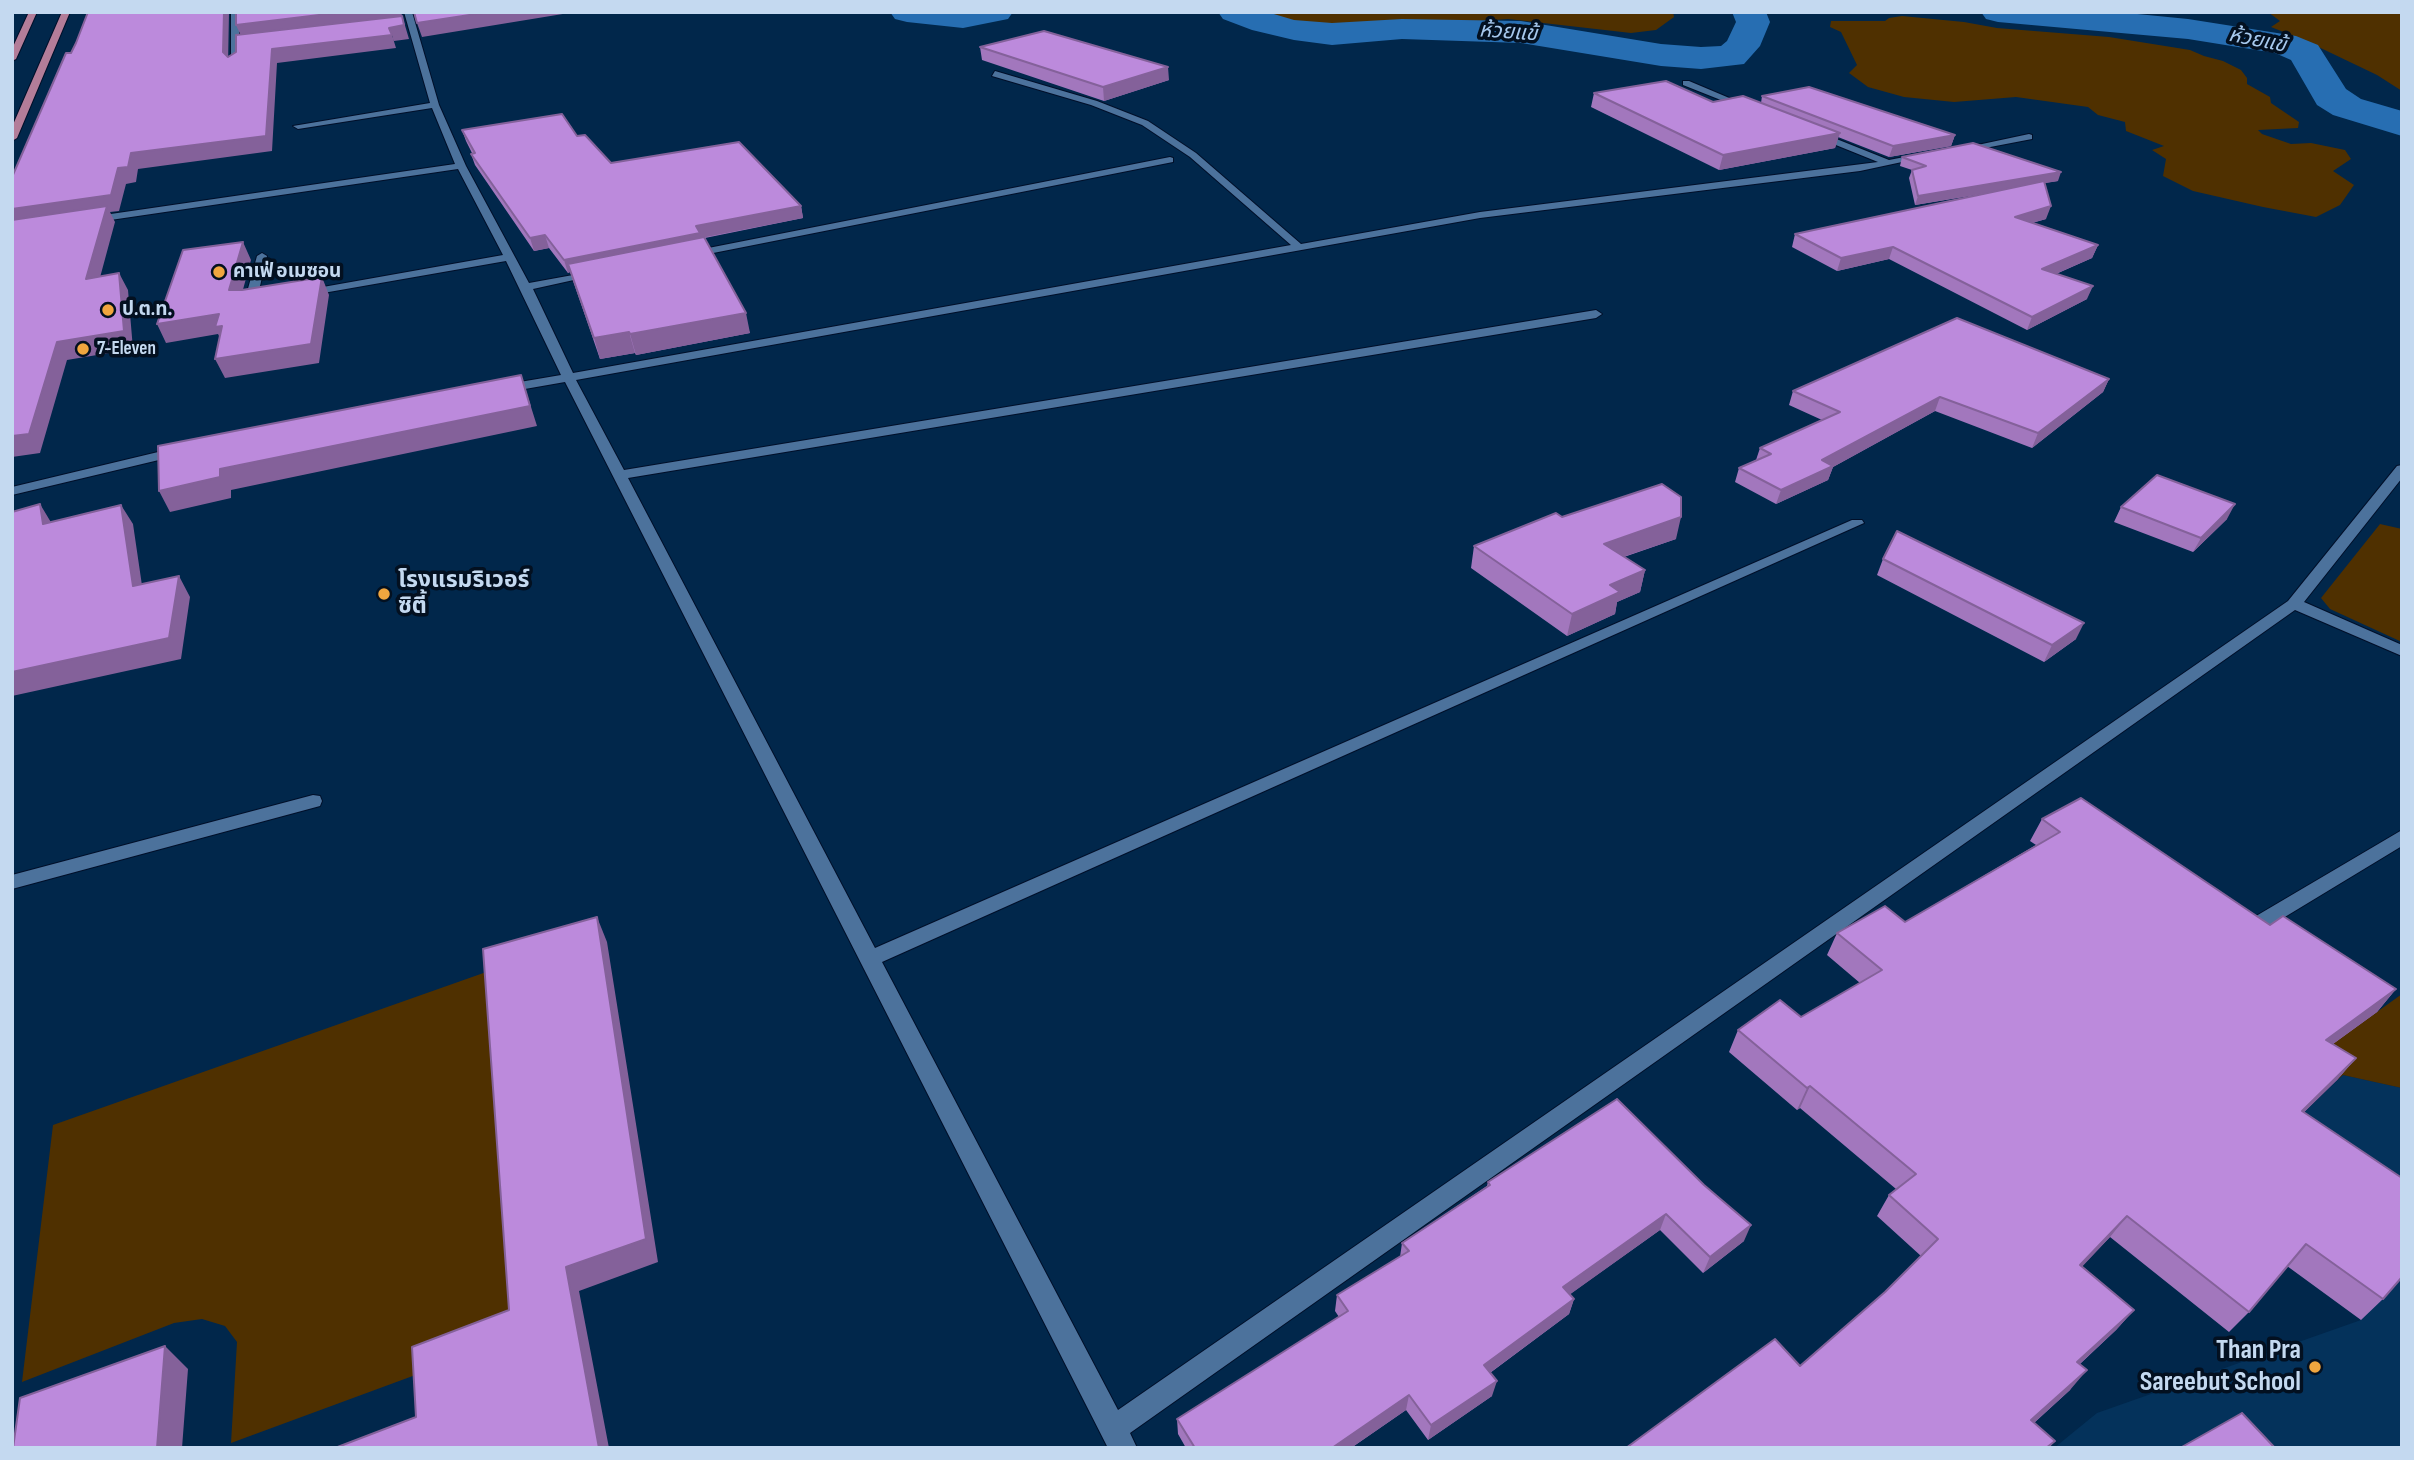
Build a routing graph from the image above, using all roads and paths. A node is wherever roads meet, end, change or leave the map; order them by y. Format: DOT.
graph roads {
  1 [pos="33,12"];
  2 [pos="66,12"];
  3 [pos="246,12"];
  4 [pos="235,13"];
  5 [pos="405,20"];
  6 [pos="249,42"];
  7 [pos="236,44"];
  8 [pos="12,59"];
  9 [pos="235,66"];
  10 [pos="995,74"];
  11 [pos="1686,83"];
  12 [pos="435,105"];
  13 [pos="1762,113"];
  14 [pos="298,126"];
  15 [pos="1800,128"];
  16 [pos="2029,137"];
  17 [pos="12,138"];
  18 [pos="1170,160"];
  19 [pos="1889,163"];
  20 [pos="460,166"];
  21 [pos="80,222"];
  22 [pos="1300,248"];
  23 [pos="262,256"];
  24 [pos="509,257"];
  25 [pos="671,259"];
  26 [pos="605,272"];
  27 [pos="526,287"];
  28 [pos="291,296"];
  29 [pos="277,298"];
  30 [pos="1596,314"];
  31 [pos="568,376"];
  32 [pos="489,391"];
  33 [pos="196,447"];
  34 [pos="2402,469"];
  35 [pos="619,475"];
  36 [pos="12,491"];
  37 [pos="1857,523"];
  38 [pos="2294,604"];
  39 [pos="2402,651"];
  40 [pos="313,801"];
  41 [pos="2402,837"];
  42 [pos="12,882"];
  43 [pos="2258,924"];
  44 [pos="869,959"];
  45 [pos="1113,1429"];
  46 [pos="1123,1448"];
  1 -- 8 [label="main road"];
  2 -- 17 [label="main road"];
  3 -- 4 [label="street"];
  4 -- 7 [label="street"];
  5 -- 12 [label="street"];
  6 -- 7 [label="street"];
  7 -- 9 [label="street"];
  10 -- 22 [label="street"];
  11 -- 13 [label="street"];
  12 -- 14 [label="street"];
  12 -- 20 [label="street"];
  15 -- 19 [label="street"];
  16 -- 19 [label="street"];
  18 -- 25 [label="street"];
  19 -- 22 [label="street"];
  20 -- 21 [label="street"];
  20 -- 24 [label="street"];
  22 -- 31 [label="street"];
  23 -- 29 [label="street"];
  24 -- 27 [label="street"];
  24 -- 28 [label="street"];
  26 -- 27 [label="street"];
  27 -- 31 [label="street"];
  30 -- 35 [label="street"];
  31 -- 32 [label="street"];
  31 -- 35 [label="street"];
  33 -- 36 [label="street"];
  34 -- 38 [label="street"];
  35 -- 44 [label="street"];
  37 -- 44 [label="street"];
  38 -- 39 [label="street"];
  38 -- 45 [label="street"];
  40 -- 42 [label="street"];
  41 -- 43 [label="street"];
  44 -- 45 [label="street"];
  45 -- 46 [label="street"];
}
